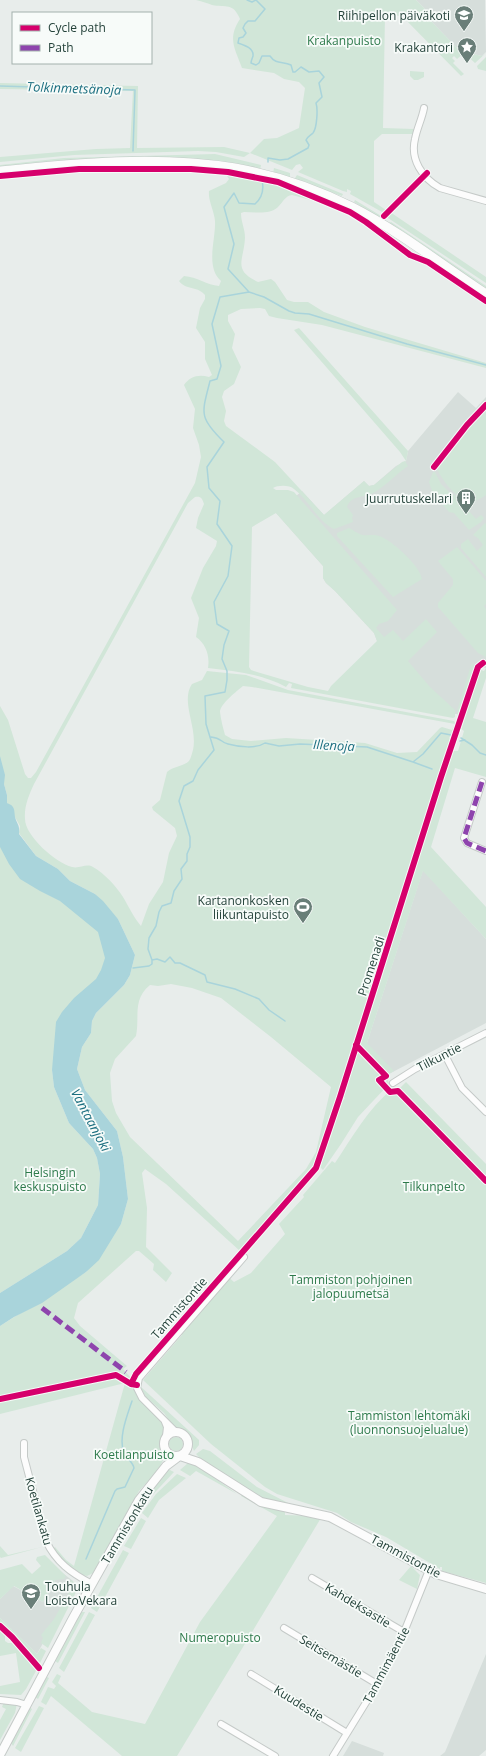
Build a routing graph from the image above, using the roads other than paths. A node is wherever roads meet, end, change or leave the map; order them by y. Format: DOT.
graph roads {
  1 [pos="424,108"];
  2 [pos="0,171"];
  3 [pos="486,201"];
  4 [pos="486,294"];
  5 [pos="482,782"];
  6 [pos="486,851"];
  7 [pos="486,1033"];
  8 [pos="445,1055"];
  9 [pos="393,1083"];
  10 [pos="486,1112"];
  11 [pos="244,1257"];
  12 [pos="165,1420"];
  13 [pos="176,1432"];
  14 [pos="166,1436"];
  15 [pos="24,1443"];
  16 [pos="188,1444"];
  17 [pos="166,1452"];
  18 [pos="179,1456"];
  19 [pos="198,1462"];
  20 [pos="166,1466"];
  21 [pos="429,1570"];
  22 [pos="312,1578"];
  23 [pos="92,1584"];
  24 [pos="486,1589"];
  25 [pos="284,1628"];
  26 [pos="404,1632"];
  27 [pos="251,1674"];
  28 [pos="377,1684"];
  29 [pos="0,1700"];
  30 [pos="27,1705"];
  31 [pos="221,1724"];
  32 [pos="347,1733"];
  33 [pos="0,1755"];
  34 [pos="275,1756"];
  35 [pos="333,1756"];
  1 -- 3 [label="street"];
  2 -- 4 [label="main road"];
  5 -- 6 [label="street"];
  7 -- 8 [label="street, Tilkuntie"];
  8 -- 9 [label="street, Tilkuntie"];
  8 -- 10 [label="street"];
  11 -- 12 [label="street, Tammistontie"];
  12 -- 13 [label="street, Tammistontie"];
  12 -- 14 [label="street"];
  13 -- 14 [label="street"];
  13 -- 16 [label="street"];
  14 -- 17 [label="street"];
  15 -- 23 [label="street, Koetilankatu"];
  16 -- 18 [label="street"];
  16 -- 19 [label="street, Tammistontie"];
  17 -- 18 [label="street"];
  17 -- 20 [label="street"];
  18 -- 19 [label="street, Tammistontie"];
  18 -- 20 [label="street, Tammistonkatu"];
  19 -- 21 [label="street, Tammistontie"];
  20 -- 23 [label="street, Tammistonkatu"];
  21 -- 24 [label="street, Tammistontie"];
  21 -- 26 [label="street, Tammimäentie"];
  22 -- 26 [label="street, Kahdeksastie"];
  23 -- 30 [label="street, Tammistonkatu"];
  25 -- 28 [label="street, Seitsemästie"];
  26 -- 28 [label="street, Tammimäentie"];
  27 -- 32 [label="street, Kuudestie"];
  28 -- 32 [label="street, Tammimäentie"];
  29 -- 30 [label="street"];
  30 -- 33 [label="street, Tammistonkatu"];
  31 -- 34 [label="street"];
  32 -- 35 [label="street, Tammimäentie"];
}
